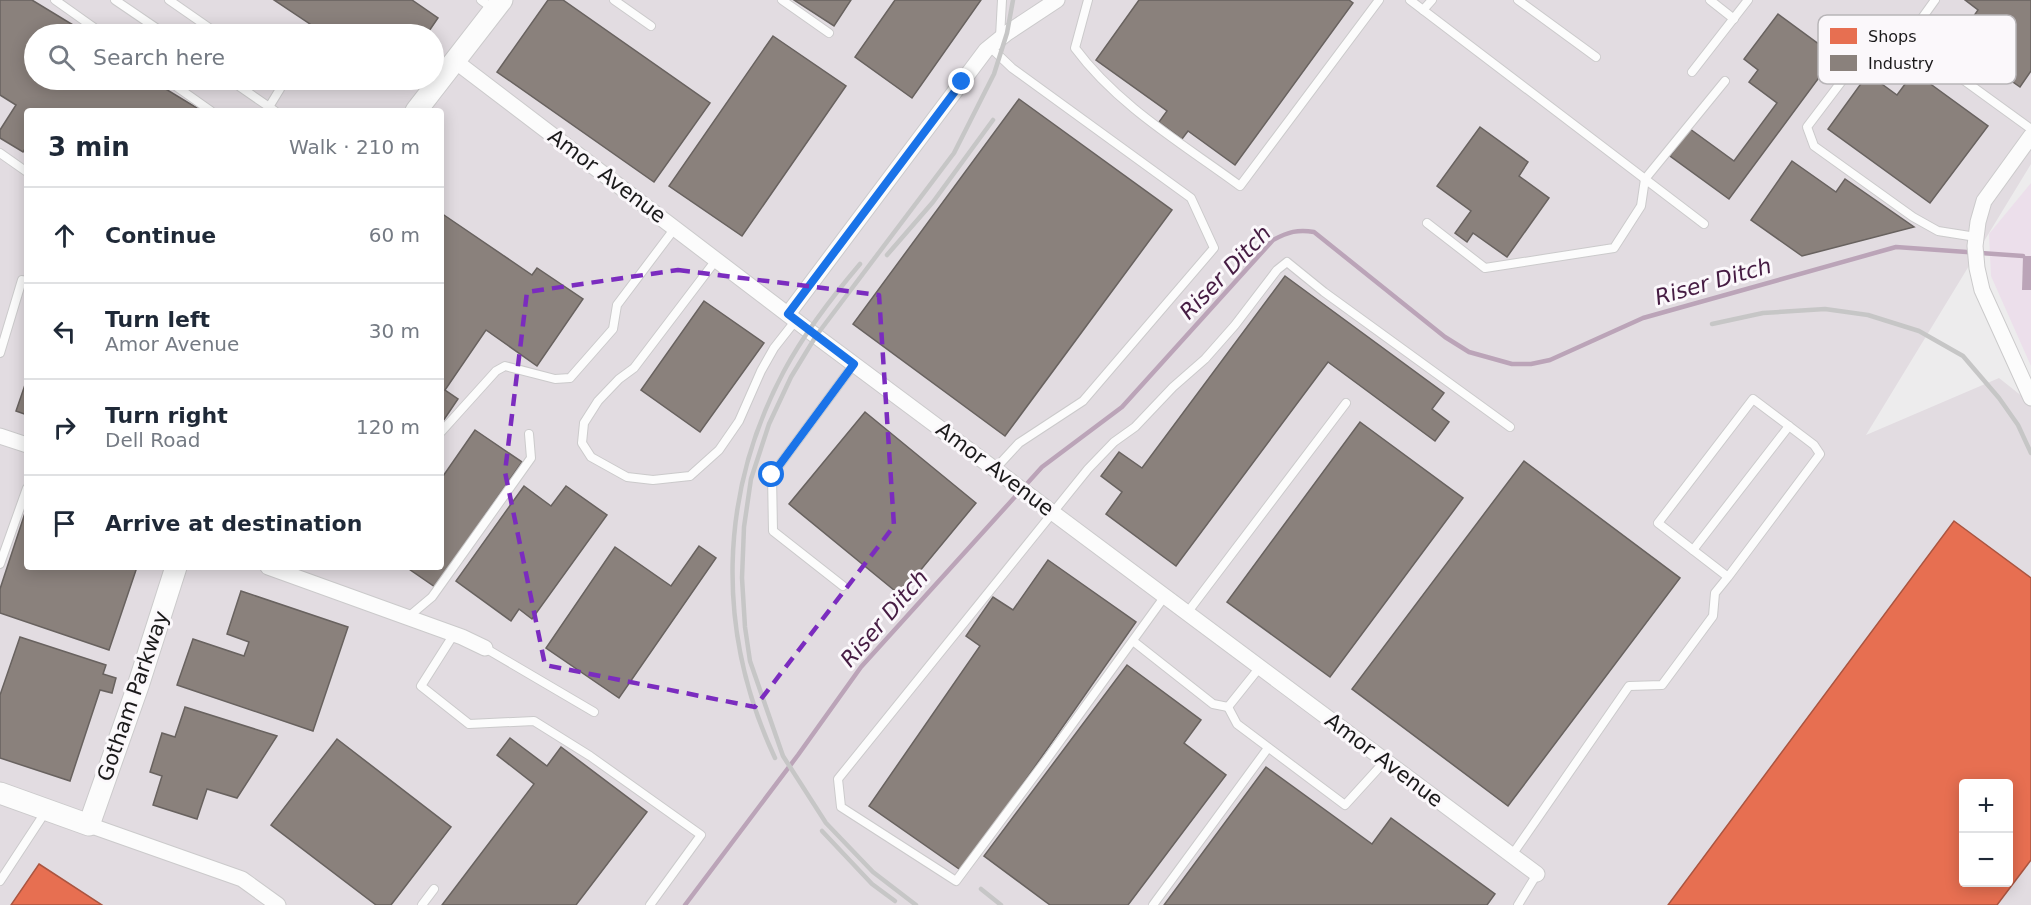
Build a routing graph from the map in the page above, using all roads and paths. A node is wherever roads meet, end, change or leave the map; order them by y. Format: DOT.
graph roads {
  1 [pos="56,0"];
  2 [pos="115,0"];
  3 [pos="169,0"];
  4 [pos="614,0"];
  5 [pos="782,0"];
  6 [pos="1002,0"];
  7 [pos="1057,0"];
  8 [pos="1088,0"];
  9 [pos="1379,0"];
  10 [pos="1410,0"];
  11 [pos="1432,0"];
  12 [pos="1518,0"];
  13 [pos="1710,0"];
  14 [pos="1748,0"];
  15 [pos="1935,0"];
  16 [pos="492,3"];
  17 [pos="1423,10"];
  18 [pos="1924,15"];
  19 [pos="1734,19"];
  20 [pos="89,24"];
  21 [pos="150,24"];
  22 [pos="204,24"];
  23 [pos="651,26"];
  24 [pos="829,33"];
  25 [pos="995,43"];
  26 [pos="1596,57"];
  27 [pos="455,61"];
  28 [pos="1692,72"];
  29 [pos="444,75"];
  30 [pos="1725,81"];
  31 [pos="1840,84"];
  32 [pos="1969,84"];
  33 [pos="181,90"];
  34 [pos="244,90"];
  35 [pos="280,90"];
  36 [pos="432,90"];
  37 [pos="207,108"];
  38 [pos="271,108"];
  39 [pos="272,108"];
  40 [pos="418,108"];
  41 [pos="2031,129"];
  42 [pos="2031,136"];
  43 [pos="0,153"];
  44 [pos="24,170"];
  45 [pos="1645,178"];
  46 [pos="1427,224"];
  47 [pos="1704,224"];
  48 [pos="675,228"];
  49 [pos="1976,237"];
  50 [pos="716,260"];
  51 [pos="24,281"];
  52 [pos="792,317"];
  53 [pos="0,353"];
  54 [pos="854,364"];
  55 [pos="2031,398"];
  56 [pos="1346,403"];
  57 [pos="1789,426"];
  58 [pos="1510,427"];
  59 [pos="444,429"];
  60 [pos="529,434"];
  61 [pos="0,436"];
  62 [pos="24,444"];
  63 [pos="995,469"];
  64 [pos="24,496"];
  65 [pos="1054,513"];
  66 [pos="1693,550"];
  67 [pos="0,564"];
  68 [pos="175,570"];
  69 [pos="275,570"];
  70 [pos="1728,577"];
  71 [pos="843,586"];
  72 [pos="1165,596"];
  73 [pos="1187,612"];
  74 [pos="407,618"];
  75 [pos="454,634"];
  76 [pos="1133,641"];
  77 [pos="485,648"];
  78 [pos="1260,667"];
  79 [pos="1228,707"];
  80 [pos="594,712"];
  81 [pos="1268,748"];
  82 [pos="1385,761"];
  83 [pos="0,794"];
  84 [pos="47,810"];
  85 [pos="89,825"];
  86 [pos="1512,855"];
  87 [pos="1537,874"];
  88 [pos="0,881"];
  89 [pos="435,889"];
  90 [pos="278,905"];
  91 [pos="422,905"];
  92 [pos="650,905"];
  93 [pos="1153,905"];
  94 [pos="1518,905"];
  1 -- 20 [label="lane"];
  2 -- 21 [label="lane"];
  3 -- 22 [label="lane"];
  4 -- 23 [label="lane"];
  5 -- 24 [label="lane"];
  6 -- 25 [label="lane"];
  7 -- 25 [label="street"];
  8 -- 9 [label="lane"];
  10 -- 17 [label="lane"];
  11 -- 17 [label="lane"];
  12 -- 26 [label="lane"];
  13 -- 19 [label="lane"];
  14 -- 19 [label="lane"];
  15 -- 18 [label="lane"];
  16 -- 27 [label="street"];
  17 -- 45 [label="lane"];
  19 -- 28 [label="lane"];
  25 -- 52 [label="street"];
  25 -- 63 [label="lane"];
  27 -- 29 [label="street"];
  27 -- 48 [label="street, Amor Avenue"];
  30 -- 45 [label="lane"];
  31 -- 49 [label="lane"];
  32 -- 41 [label="lane"];
  33 -- 37 [label="lane"];
  34 -- 38 [label="lane"];
  35 -- 39 [label="lane"];
  36 -- 40 [label="street"];
  42 -- 49 [label="street"];
  43 -- 44 [label="lane"];
  45 -- 46 [label="lane"];
  45 -- 47 [label="lane"];
  48 -- 50 [label="street, Amor Avenue"];
  48 -- 59 [label="lane"];
  49 -- 55 [label="street"];
  50 -- 52 [label="street, Amor Avenue"];
  50 -- 52 [label="lane"];
  51 -- 53 [label="lane"];
  52 -- 54 [label="street, Amor Avenue"];
  54 -- 63 [label="street, Amor Avenue"];
  54 -- 71 [label="lane"];
  56 -- 73 [label="lane"];
  57 -- 66 [label="lane"];
  57 -- 66 [label="lane"];
  57 -- 70 [label="lane"];
  58 -- 65 [label="lane"];
  60 -- 74 [label="lane"];
  61 -- 62 [label="street"];
  63 -- 65 [label="street, Amor Avenue"];
  64 -- 67 [label="lane"];
  65 -- 72 [label="street, Amor Avenue"];
  65 -- 76 [label="lane"];
  66 -- 70 [label="lane"];
  68 -- 85 [label="street, Gotham Parkway"];
  69 -- 74 [label="street"];
  70 -- 86 [label="lane"];
  72 -- 73 [label="street, Amor Avenue"];
  72 -- 76 [label="lane"];
  73 -- 78 [label="street, Amor Avenue"];
  74 -- 75 [label="street"];
  75 -- 77 [label="street"];
  75 -- 92 [label="lane"];
  76 -- 79 [label="lane"];
  77 -- 80 [label="lane"];
  78 -- 79 [label="lane"];
  78 -- 82 [label="street, Amor Avenue"];
  79 -- 81 [label="lane"];
  81 -- 82 [label="lane"];
  81 -- 93 [label="lane"];
  82 -- 86 [label="street, Amor Avenue"];
  83 -- 84 [label="street"];
  84 -- 85 [label="street"];
  84 -- 88 [label="lane"];
  85 -- 90 [label="street"];
  86 -- 87 [label="street, Amor Avenue"];
  87 -- 94 [label="lane"];
  89 -- 91 [label="lane"];
}
